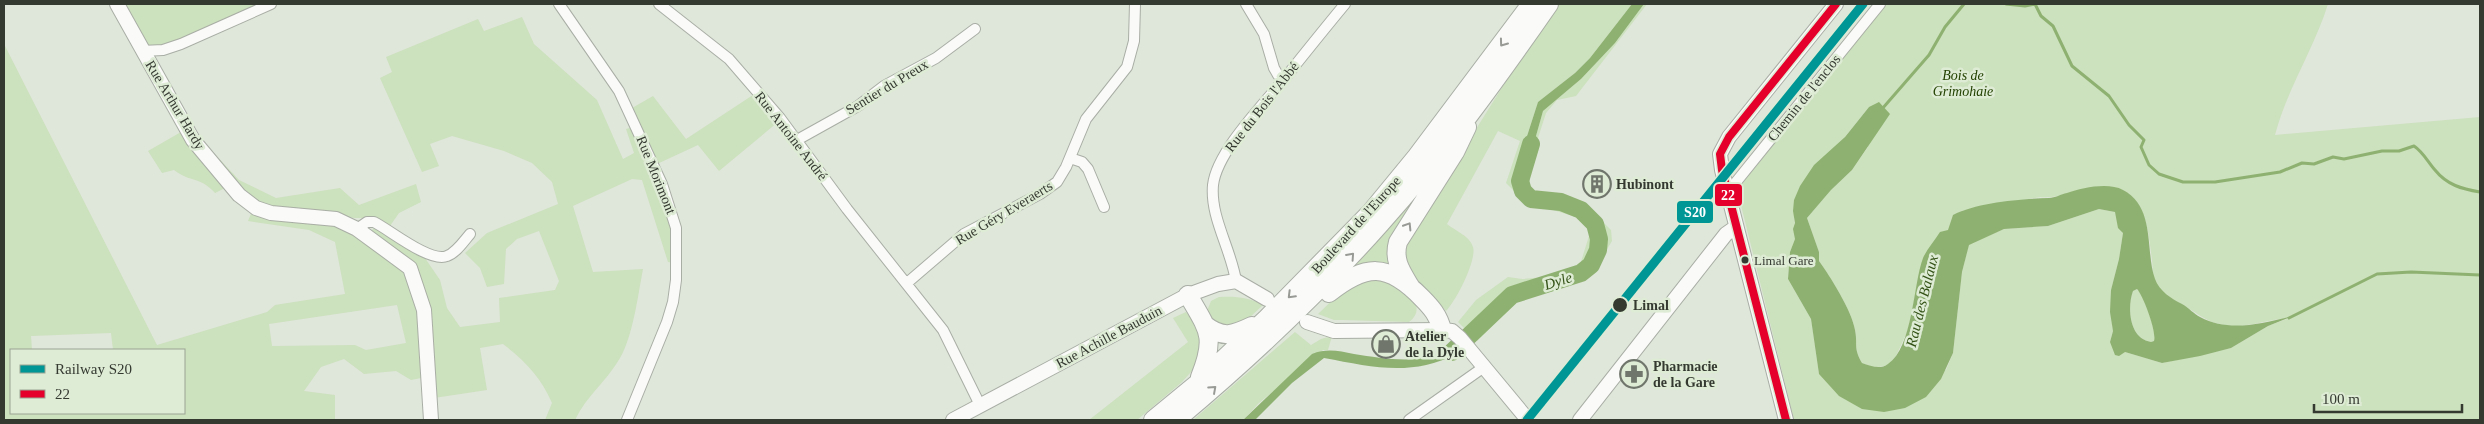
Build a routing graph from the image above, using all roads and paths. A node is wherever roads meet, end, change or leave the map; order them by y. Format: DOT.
graph roads {
  1 [pos="117,4"];
  2 [pos="271,4"];
  3 [pos="559,4"];
  4 [pos="659,4"];
  5 [pos="1135,4"];
  6 [pos="1246,4"];
  7 [pos="1345,4"];
  8 [pos="1531,4"];
  9 [pos="1549,4"];
  10 [pos="1836,4"];
  11 [pos="1880,4"];
  12 [pos="975,29"];
  13 [pos="142,51"];
  14 [pos="1284,78"];
  15 [pos="1467,115"];
  16 [pos="797,140"];
  17 [pos="1070,158"];
  18 [pos="1727,190"];
  19 [pos="1104,207"];
  20 [pos="1736,227"];
  21 [pos="357,229"];
  22 [pos="470,234"];
  23 [pos="1236,281"];
  24 [pos="908,283"];
  25 [pos="1410,286"];
  26 [pos="1188,295"];
  27 [pos="1267,299"];
  28 [pos="1306,303"];
  29 [pos="1267,318"];
  30 [pos="1307,322"];
  31 [pos="1205,325"];
  32 [pos="1442,330"];
  33 [pos="1484,367"];
  34 [pos="1198,383"];
  35 [pos="980,405"];
  36 [pos="431,420"];
  37 [pos="627,420"];
  38 [pos="953,420"];
  39 [pos="1153,420"];
  40 [pos="1176,420"];
  41 [pos="1409,420"];
  42 [pos="1528,420"];
  43 [pos="1580,420"];
  44 [pos="1786,420"];
  1 -- 13 [label="street, Rue Arthur Hardy"];
  2 -- 13 [label="street"];
  3 -- 37 [label="street, Rue Morimont"];
  4 -- 16 [label="street, Rue Antoine André"];
  5 -- 17 [label="street, Rue Géry Everaerts"];
  6 -- 14 [label="street"];
  7 -- 14 [label="street, Rue du Bois l'Abbé"];
  8 -- 29 [label="highway, Boulevard de l'Europe, one-way"];
  9 -- 15 [label="highway, Boulevard de l'Europe"];
  10 -- 18 [label="street"];
  11 -- 18 [label="street, Chemin de l'enclos"];
  12 -- 16 [label="street, Sentier du Preux"];
  13 -- 21 [label="street, Rue Arthur Hardy"];
  14 -- 23 [label="street, Rue du Bois l'Abbé"];
  25 -- 15 [label="highway, one-way"];
  28 -- 15 [label="highway, Boulevard de l'Europe, one-way"];
  16 -- 24 [label="street, Rue Antoine André"];
  17 -- 19 [label="street"];
  17 -- 24 [label="street, Rue Géry Everaerts"];
  18 -- 20 [label="street"];
  20 -- 43 [label="street"];
  20 -- 44 [label="street"];
  21 -- 22 [label="street"];
  21 -- 36 [label="street, Rue Arthur Hardy"];
  23 -- 26 [label="street, Rue Achille Bauduin"];
  23 -- 27 [label="street"];
  24 -- 35 [label="street"];
  25 -- 28 [label="highway"];
  25 -- 32 [label="highway"];
  26 -- 31 [label="highway"];
  26 -- 35 [label="street, Rue Achille Bauduin"];
  40 -- 28 [label="highway, Boulevard de l'Europe, one-way"];
  29 -- 31 [label="highway"];
  29 -- 34 [label="highway, Boulevard de l'Europe"];
  30 -- 32 [label="street"];
  31 -- 34 [label="highway"];
  32 -- 33 [label="street"];
  33 -- 41 [label="street"];
  33 -- 42 [label="street"];
  34 -- 39 [label="highway, Boulevard de l'Europe"];
  35 -- 38 [label="street, Rue Achille Bauduin"];
}
